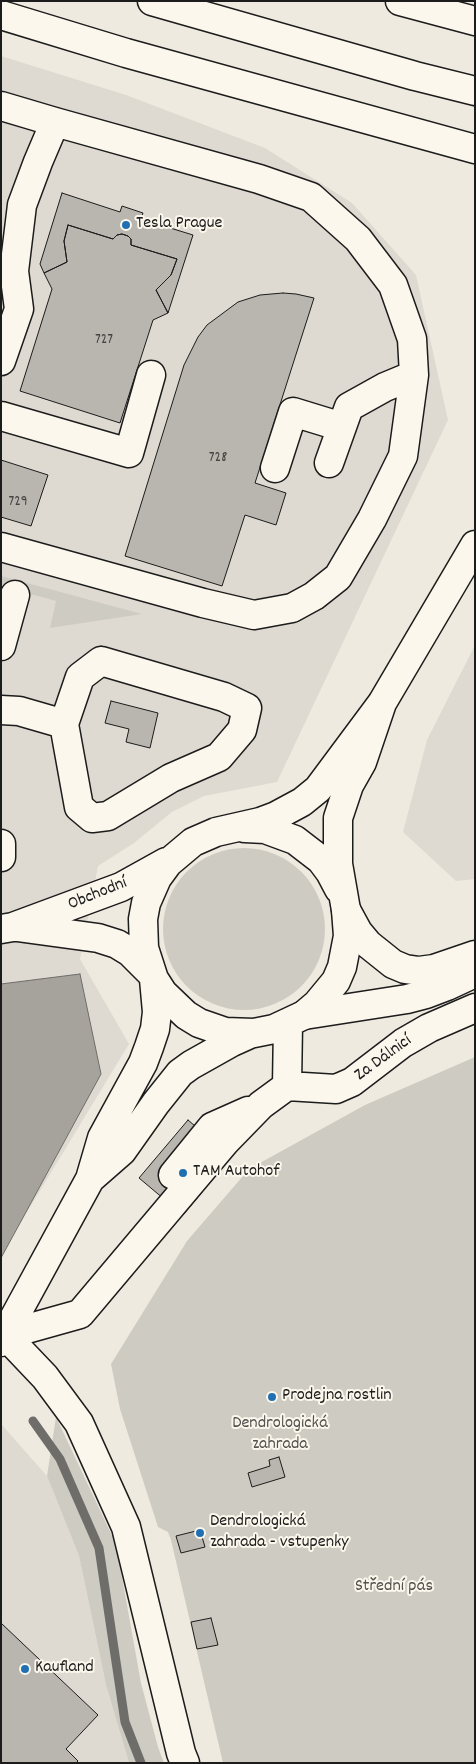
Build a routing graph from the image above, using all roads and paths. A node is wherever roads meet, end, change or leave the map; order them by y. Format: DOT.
graph roads {
  1 [pos="152,1"];
  2 [pos="400,1"];
  3 [pos="1,15"];
  4 [pos="475,21"];
  5 [pos="475,90"];
  6 [pos="1,106"];
  7 [pos="55,122"];
  8 [pos="475,149"];
  9 [pos="1,361"];
  10 [pos="151,375"];
  11 [pos="414,375"];
  12 [pos="1,416"];
  13 [pos="342,427"];
  14 [pos="329,463"];
  15 [pos="275,468"];
  16 [pos="475,544"];
  17 [pos="1,548"];
  18 [pos="15,596"];
  19 [pos="1,646"];
  20 [pos="382,703"];
  21 [pos="1,710"];
  22 [pos="64,724"];
  23 [pos="234,828"];
  24 [pos="1,844"];
  25 [pos="178,852"];
  26 [pos="1,858"];
  27 [pos="344,903"];
  28 [pos="7,928"];
  29 [pos="475,955"];
  30 [pos="475,973"];
  31 [pos="153,976"];
  32 [pos="475,1008"];
  33 [pos="296,1019"];
  34 [pos="254,1033"];
  35 [pos="287,1086"];
  36 [pos="90,1179"];
  37 [pos="3,1339"];
  38 [pos="185,1763"];
  1 -- 5 [label="main road"];
  2 -- 4 [label="main road"];
  3 -- 8 [label="main road"];
  6 -- 7 [label="main road"];
  7 -- 9 [label="main road"];
  7 -- 11 [label="main road"];
  10 -- 12 [label="main road"];
  11 -- 13 [label="main road"];
  11 -- 17 [label="main road"];
  13 -- 14 [label="main road"];
  13 -- 15 [label="main road"];
  16 -- 20 [label="main road"];
  18 -- 19 [label="main road"];
  20 -- 23 [label="main road"];
  20 -- 27 [label="main road"];
  21 -- 22 [label="main road"];
  22 -- 22 [label="main road"];
  23 -- 25 [label="main road"];
  23 -- 27 [label="main road"];
  24 -- 26 [label="main road"];
  25 -- 28 [label="main road, Obchodní"];
  25 -- 31 [label="main road"];
  27 -- 29 [label="main road"];
  27 -- 33 [label="main road"];
  28 -- 31 [label="main road, Obchodní"];
  30 -- 33 [label="main road"];
  31 -- 34 [label="main road"];
  31 -- 36 [label="main road"];
  32 -- 35 [label="main road, Za Dálnicí"];
  33 -- 34 [label="main road"];
  33 -- 35 [label="main road"];
  34 -- 36 [label="main road"];
  35 -- 37 [label="main road"];
  36 -- 37 [label="main road"];
  37 -- 38 [label="main road"];
}
